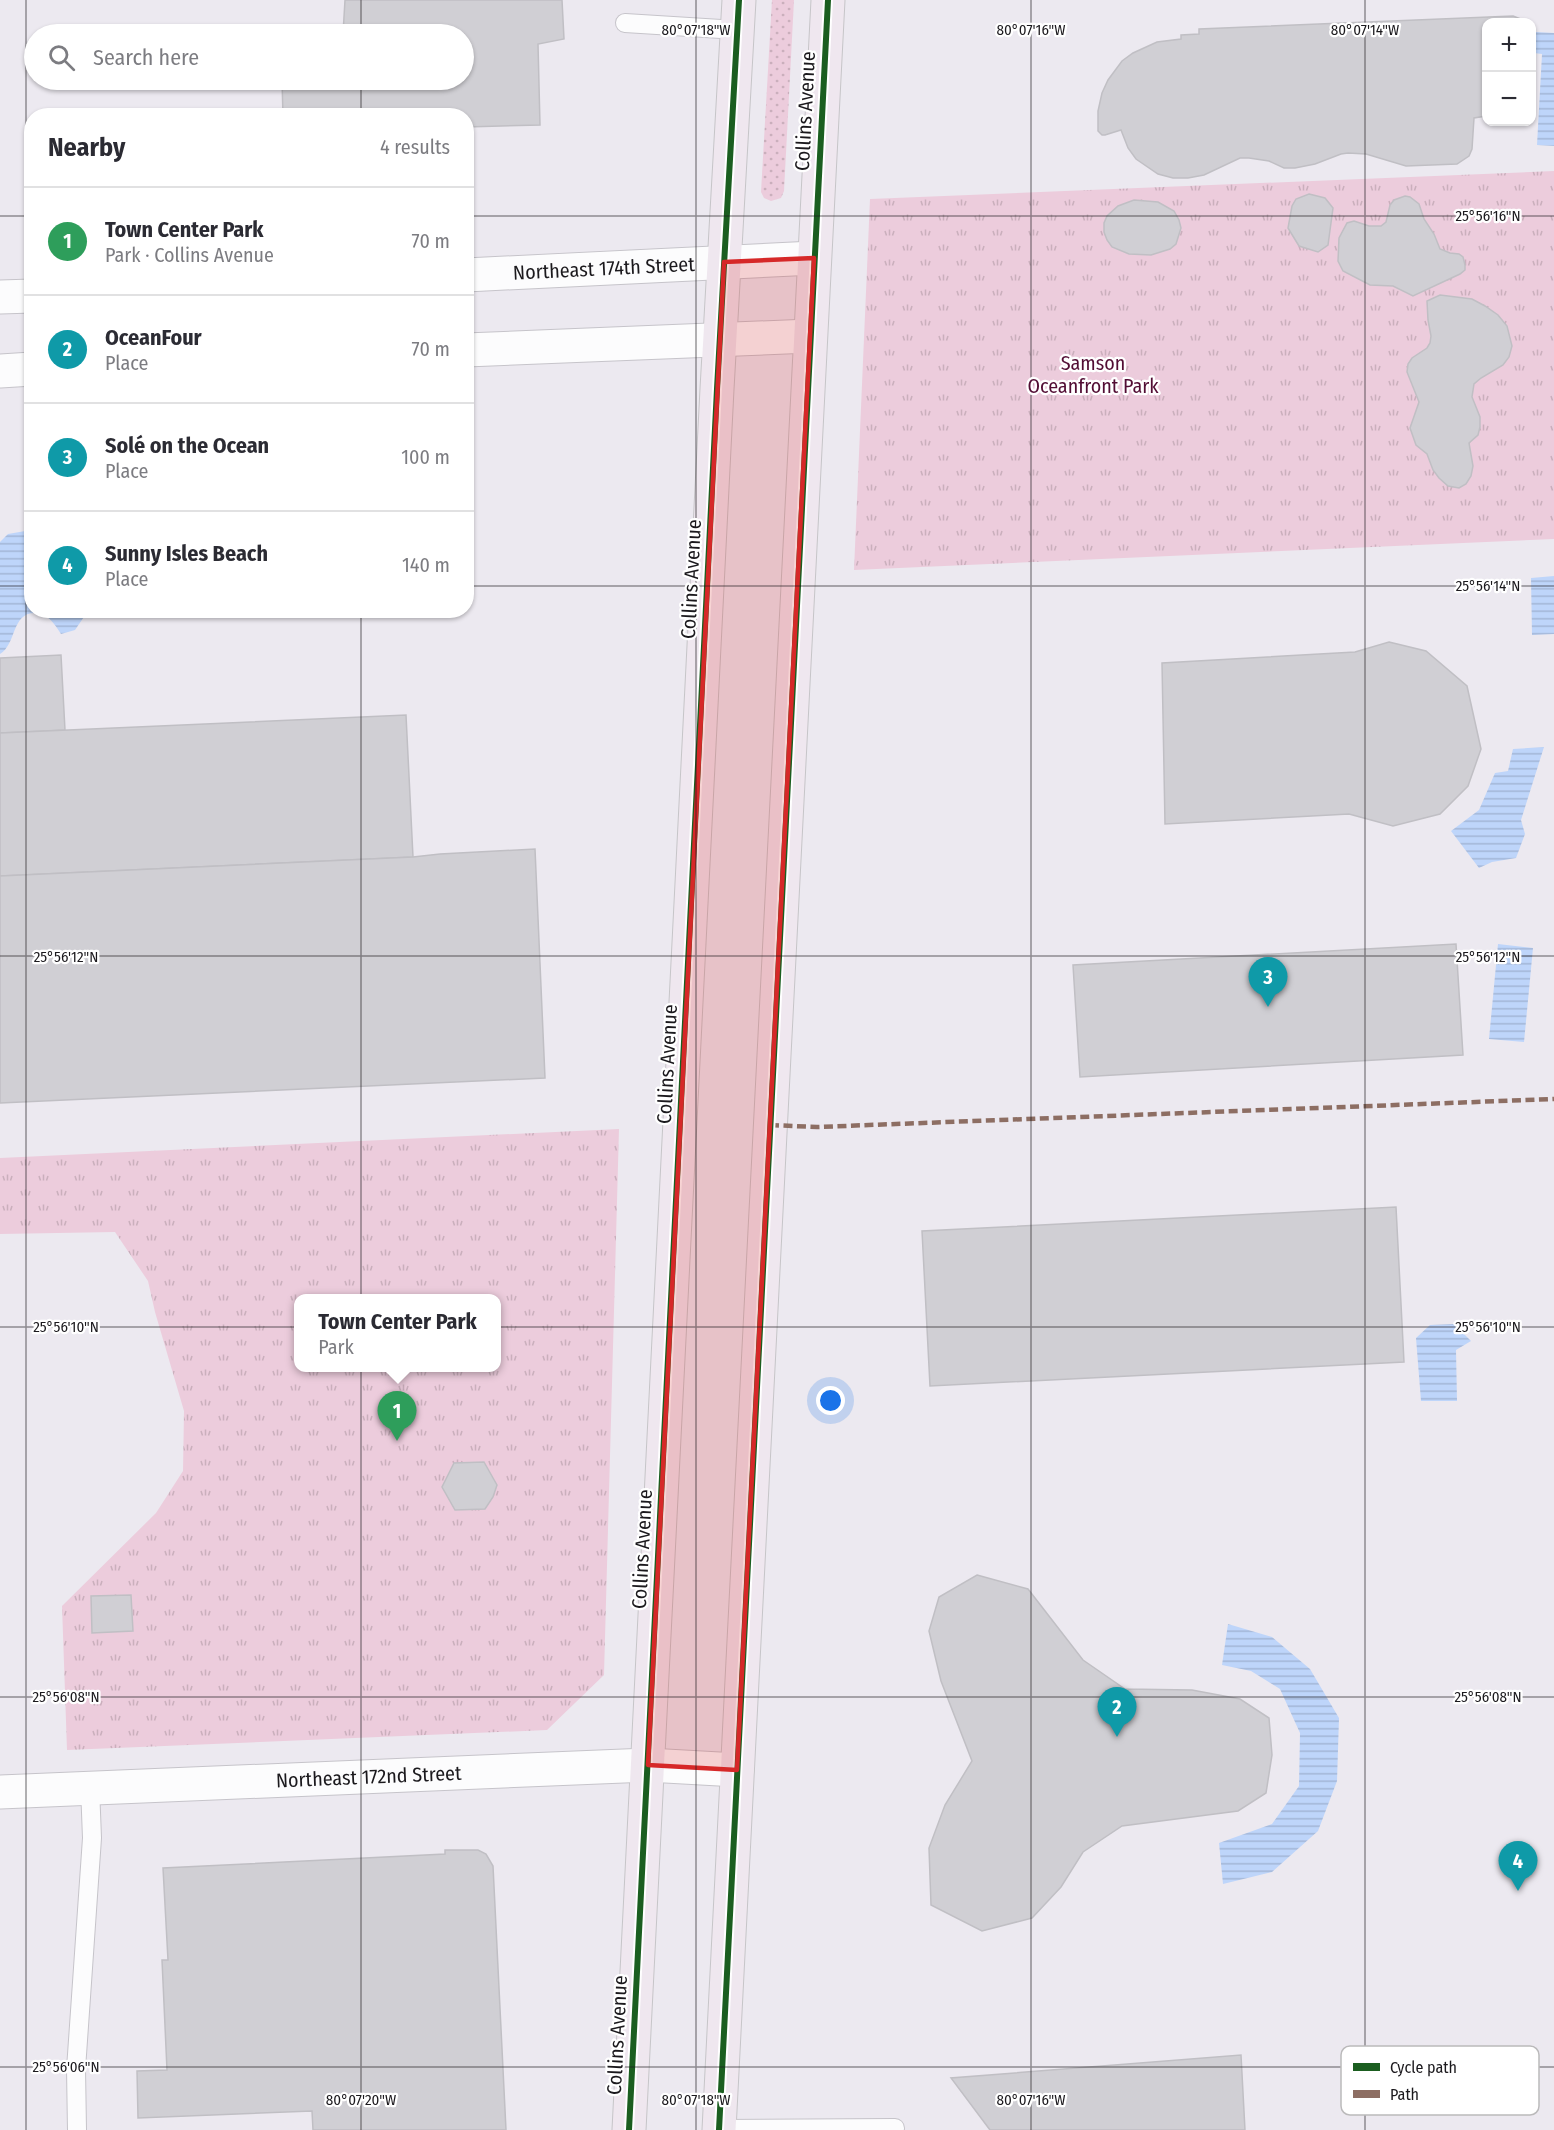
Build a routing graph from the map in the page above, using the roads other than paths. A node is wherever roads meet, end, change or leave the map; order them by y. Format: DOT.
graph roads {
  1 [pos="828,0"];
  2 [pos="738,15"];
  3 [pos="625,22"];
  4 [pos="814,258"];
  5 [pos="724,262"];
  6 [pos="474,275"];
  7 [pos="24,296"];
  8 [pos="0,297"];
  9 [pos="810,336"];
  10 [pos="720,338"];
  11 [pos="474,350"];
  12 [pos="24,370"];
  13 [pos="0,371"];
  14 [pos="648,1765"];
  15 [pos="737,1770"];
  16 [pos="90,1787"];
  17 [pos="0,1792"];
  18 [pos="895,2128"];
  19 [pos="77,2130"];
  20 [pos="629,2130"];
  21 [pos="719,2130"];
  1 -- 4 [label="main road, Collins Avenue"];
  2 -- 3 [label="lane"];
  2 -- 5 [label="main road, Collins Avenue"];
  4 -- 5 [label="street, Northeast 174th Street"];
  4 -- 9 [label="main road, Collins Avenue"];
  5 -- 6 [label="street, Northeast 174th Street"];
  5 -- 10 [label="main road, Collins Avenue"];
  7 -- 8 [label="street"];
  9 -- 10 [label="street"];
  9 -- 15 [label="main road, Collins Avenue"];
  10 -- 11 [label="street"];
  10 -- 14 [label="main road, Collins Avenue"];
  12 -- 13 [label="street"];
  14 -- 15 [label="street, Northeast 172nd Street"];
  14 -- 16 [label="street, Northeast 172nd Street"];
  14 -- 20 [label="main road, Collins Avenue"];
  15 -- 21 [label="main road, Collins Avenue"];
  16 -- 17 [label="street, Northeast 172nd Street"];
  16 -- 19 [label="lane"];
  18 -- 21 [label="lane"];
}
